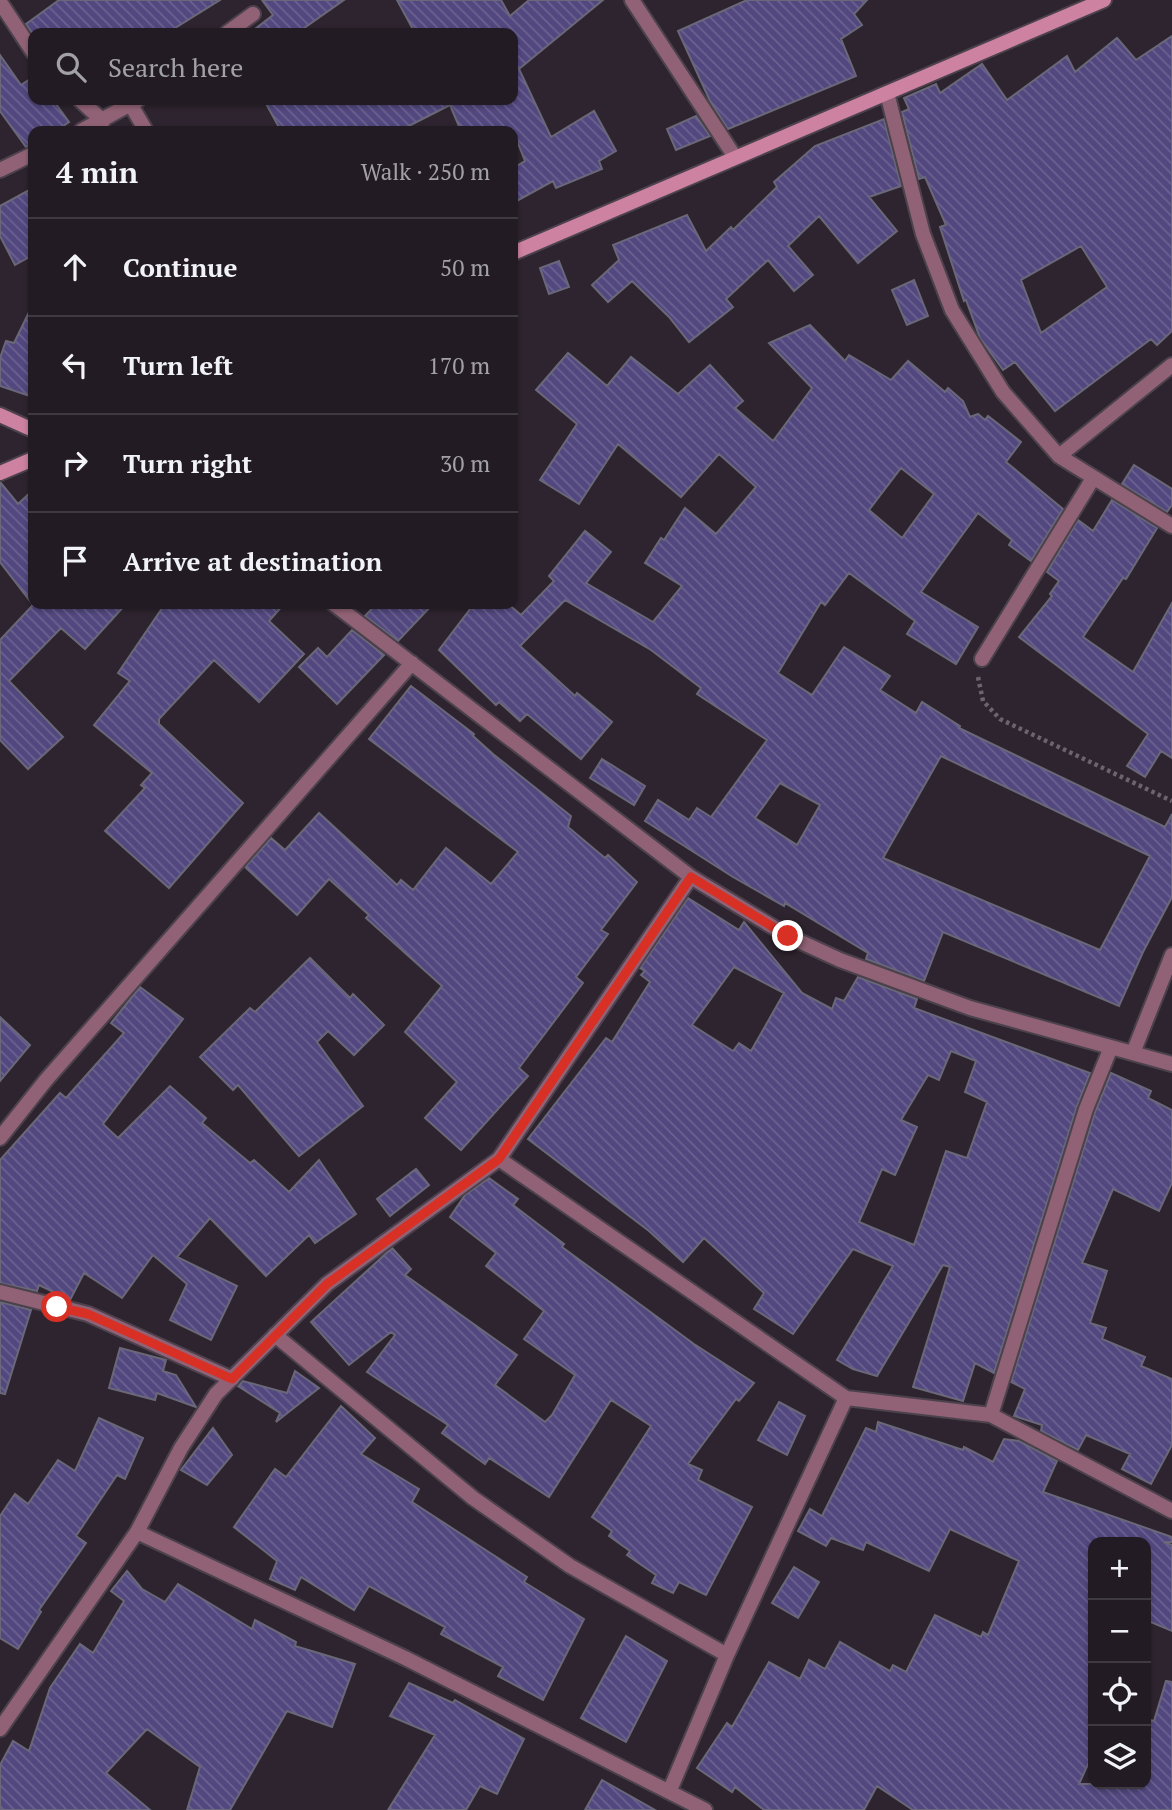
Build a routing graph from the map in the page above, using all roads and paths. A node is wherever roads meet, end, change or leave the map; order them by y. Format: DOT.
graph roads {
  1 [pos="632,0"];
  2 [pos="1104,0"];
  3 [pos="0,2"];
  4 [pos="253,14"];
  5 [pos="234,28"];
  6 [pos="28,44"];
  7 [pos="887,93"];
  8 [pos="85,105"];
  9 [pos="130,105"];
  10 [pos="136,105"];
  11 [pos="103,121"];
  12 [pos="92,126"];
  13 [pos="144,126"];
  14 [pos="28,156"];
  15 [pos="735,157"];
  16 [pos="0,170"];
  17 [pos="518,251"];
  18 [pos="1172,365"];
  19 [pos="0,415"];
  20 [pos="28,428"];
  21 [pos="1059,456"];
  22 [pos="28,460"];
  23 [pos="0,473"];
  24 [pos="1092,480"];
  25 [pos="1172,526"];
  26 [pos="341,609"];
  27 [pos="982,659"];
  28 [pos="412,663"];
  29 [pos="1172,801"];
  30 [pos="691,877"];
  31 [pos="1172,956"];
  32 [pos="1111,1047"];
  33 [pos="1133,1053"];
  34 [pos="1172,1064"];
  35 [pos="0,1138"];
  36 [pos="499,1159"];
  37 [pos="0,1292"];
  38 [pos="275,1335"];
  39 [pos="232,1379"];
  40 [pos="846,1398"];
  41 [pos="990,1415"];
  42 [pos="1172,1511"];
  43 [pos="137,1532"];
  44 [pos="727,1655"];
  45 [pos="0,1729"];
  46 [pos="670,1790"];
  47 [pos="705,1810"];
  1 -- 15 [label="street"];
  2 -- 7 [label="main road"];
  3 -- 6 [label="street"];
  4 -- 5 [label="street"];
  7 -- 15 [label="main road"];
  7 -- 21 [label="street"];
  8 -- 11 [label="street"];
  9 -- 11 [label="street"];
  10 -- 13 [label="street"];
  11 -- 12 [label="street"];
  14 -- 16 [label="street"];
  15 -- 17 [label="main road"];
  18 -- 21 [label="street"];
  19 -- 20 [label="main road"];
  21 -- 24 [label="street"];
  22 -- 23 [label="main road"];
  24 -- 25 [label="street"];
  24 -- 27 [label="street"];
  26 -- 28 [label="street"];
  27 -- 29 [label="path"];
  28 -- 30 [label="street"];
  28 -- 35 [label="street"];
  30 -- 32 [label="street"];
  30 -- 36 [label="street"];
  31 -- 33 [label="street"];
  32 -- 33 [label="street"];
  32 -- 41 [label="street"];
  33 -- 34 [label="street"];
  36 -- 38 [label="street"];
  36 -- 40 [label="street"];
  37 -- 39 [label="street"];
  38 -- 39 [label="street"];
  38 -- 44 [label="street"];
  39 -- 43 [label="street"];
  40 -- 41 [label="street"];
  40 -- 44 [label="street"];
  41 -- 42 [label="street"];
  43 -- 45 [label="street"];
  43 -- 46 [label="street"];
  44 -- 46 [label="street"];
  46 -- 47 [label="street"];
}
